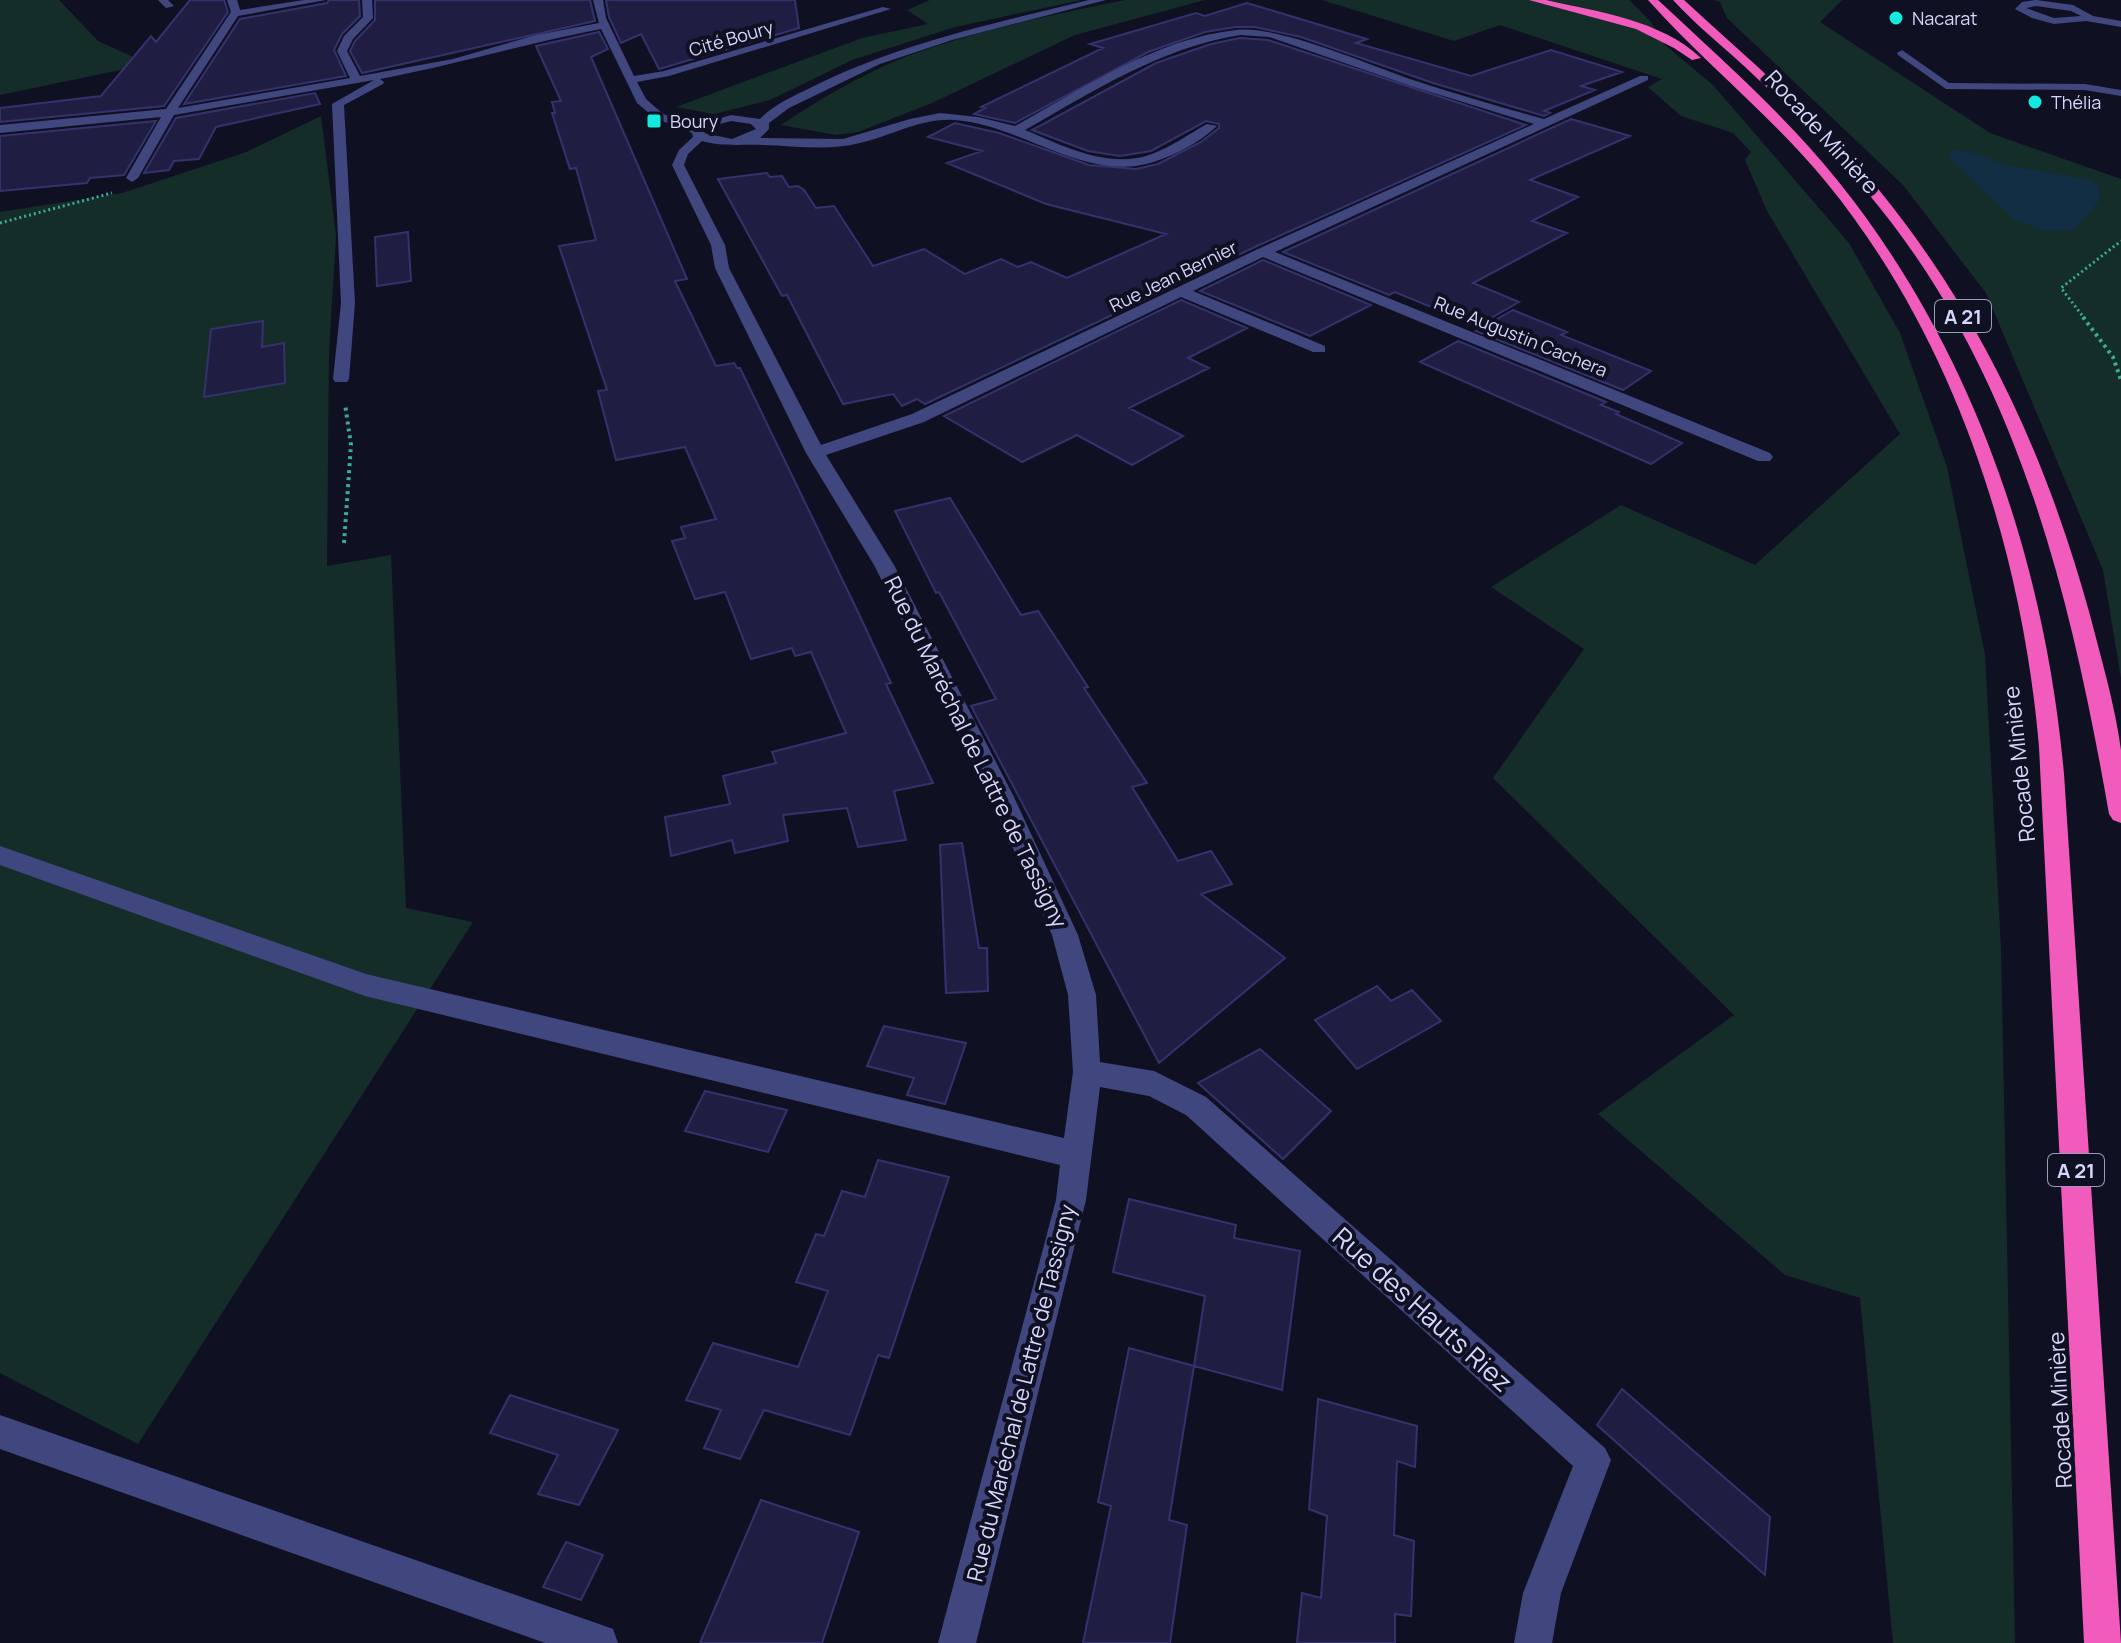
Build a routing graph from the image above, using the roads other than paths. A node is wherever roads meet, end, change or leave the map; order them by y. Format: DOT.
graph roads {
  1 [pos="321,0"];
  2 [pos="367,0"];
  3 [pos="598,0"];
  4 [pos="1534,0"];
  5 [pos="1653,0"];
  6 [pos="1678,0"];
  7 [pos="1100,1"];
  8 [pos="235,7"];
  9 [pos="886,9"];
  10 [pos="2087,18"];
  11 [pos="1718,19"];
  12 [pos="2121,24"];
  13 [pos="604,25"];
  14 [pos="1902,53"];
  15 [pos="395,73"];
  16 [pos="1644,78"];
  17 [pos="356,79"];
  18 [pos="630,80"];
  19 [pos="1765,80"];
  20 [pos="825,84"];
  21 [pos="2121,93"];
  22 [pos="647,107"];
  23 [pos="169,113"];
  24 [pos="726,119"];
  25 [pos="1544,123"];
  26 [pos="1779,125"];
  27 [pos="763,126"];
  28 [pos="1211,126"];
  29 [pos="0,129"];
  30 [pos="1016,130"];
  31 [pos="699,134"];
  32 [pos="736,141"];
  33 [pos="842,143"];
  34 [pos="132,178"];
  35 [pos="686,181"];
  36 [pos="1263,252"];
  37 [pos="1182,292"];
  38 [pos="1319,349"];
  39 [pos="341,379"];
  40 [pos="815,453"];
  41 [pos="1764,457"];
  42 [pos="2121,814"];
  43 [pos="0,855"];
  44 [pos="1087,1072"];
  45 [pos="1078,1155"];
  46 [pos="0,1432"];
  47 [pos="599,1643"];
  48 [pos="957,1643"];
  49 [pos="1533,1643"];
  50 [pos="2103,1643"];
  1 -- 8 [label="street"];
  2 -- 17 [label="street"];
  3 -- 13 [label="street"];
  4 -- 26 [label="highway"];
  5 -- 26 [label="highway, Rocade Minière / A 21"];
  6 -- 19 [label="highway, Rocade Minière / A 21"];
  7 -- 20 [label="street"];
  8 -- 23 [label="street"];
  9 -- 18 [label="street, Cité Boury"];
  10 -- 10 [label="street"];
  10 -- 12 [label="street"];
  11 -- 19 [label="highway"];
  13 -- 15 [label="street"];
  13 -- 18 [label="street"];
  14 -- 21 [label="street"];
  15 -- 17 [label="street"];
  15 -- 39 [label="street"];
  16 -- 25 [label="street, Rue Jean Bernier"];
  17 -- 23 [label="street"];
  18 -- 22 [label="street"];
  19 -- 42 [label="highway, Rocade Minière / A 21"];
  20 -- 24 [label="street"];
  20 -- 27 [label="street"];
  22 -- 24 [label="street"];
  22 -- 31 [label="street"];
  23 -- 29 [label="street"];
  23 -- 34 [label="street"];
  24 -- 27 [label="street"];
  24 -- 31 [label="street"];
  25 -- 30 [label="street"];
  25 -- 36 [label="street, Rue Jean Bernier"];
  26 -- 50 [label="highway, Rocade Minière / A 21"];
  27 -- 32 [label="street"];
  27 -- 33 [label="street"];
  28 -- 30 [label="street"];
  30 -- 33 [label="street"];
  31 -- 32 [label="street"];
  31 -- 35 [label="street"];
  32 -- 33 [label="street"];
  32 -- 35 [label="street"];
  35 -- 40 [label="street, Rue du Maréchal de Lattre de Tassigny"];
  36 -- 37 [label="street, Rue Jean Bernier"];
  36 -- 41 [label="street, Rue Augustin Cachera"];
  37 -- 38 [label="street"];
  37 -- 40 [label="street, Rue Jean Bernier"];
  40 -- 44 [label="street, Rue du Maréchal de Lattre de Tassigny"];
  43 -- 45 [label="street"];
  44 -- 45 [label="street, Rue du Maréchal de Lattre de Tassigny"];
  44 -- 49 [label="street, Rue des Hauts Riez"];
  45 -- 48 [label="street, Rue du Maréchal de Lattre de Tassigny"];
  46 -- 47 [label="street"];
}
